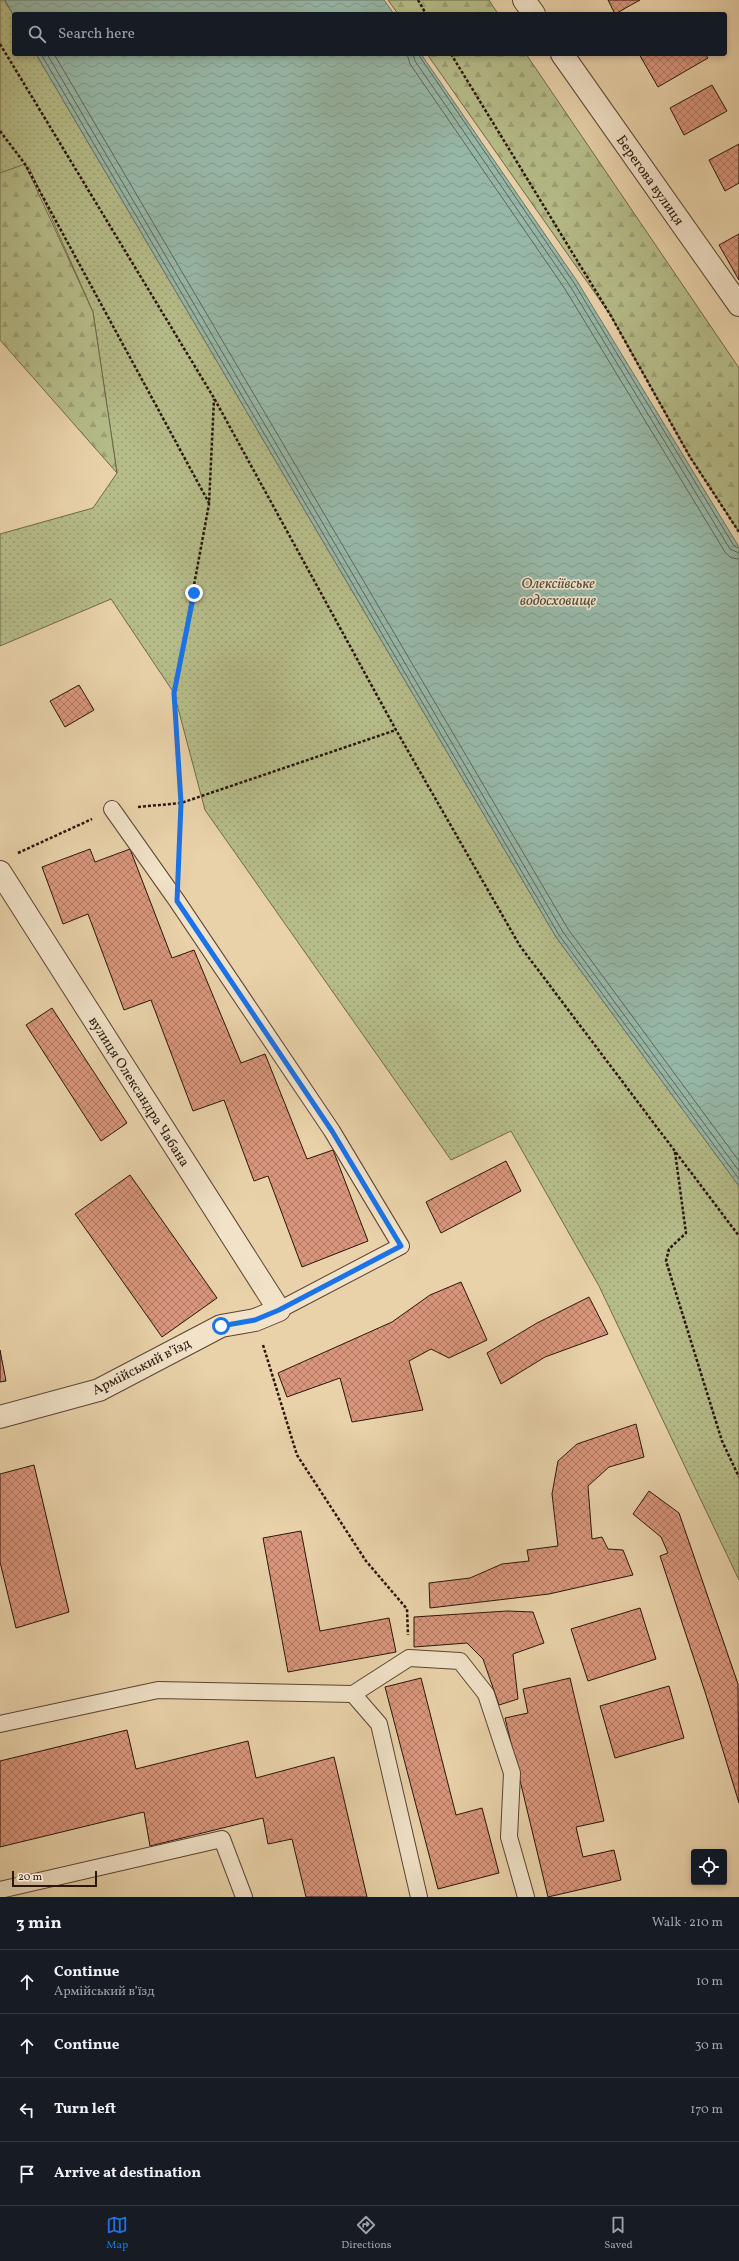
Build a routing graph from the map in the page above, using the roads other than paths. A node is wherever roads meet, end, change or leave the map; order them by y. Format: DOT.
graph roads {
  1 [pos="524,0"];
  2 [pos="533,12"];
  3 [pos="563,56"];
  4 [pos="739,305"];
  5 [pos="112,809"];
  6 [pos="0,872"];
  7 [pos="279,1310"];
  8 [pos="0,1417"];
  9 [pos="353,1694"];
  10 [pos="0,1724"];
  11 [pos="0,1890"];
  12 [pos="244,1897"];
  13 [pos="418,1897"];
  14 [pos="526,1897"];
  1 -- 2 [label="street"];
  3 -- 4 [label="street, Берегова вулиця"];
  5 -- 7 [label="lane"];
  6 -- 7 [label="street, вулиця Олександра Чабана"];
  7 -- 8 [label="street, Армійський в’їзд"];
  9 -- 10 [label="lane"];
  9 -- 13 [label="lane"];
  9 -- 14 [label="lane"];
  11 -- 12 [label="lane"];
}
